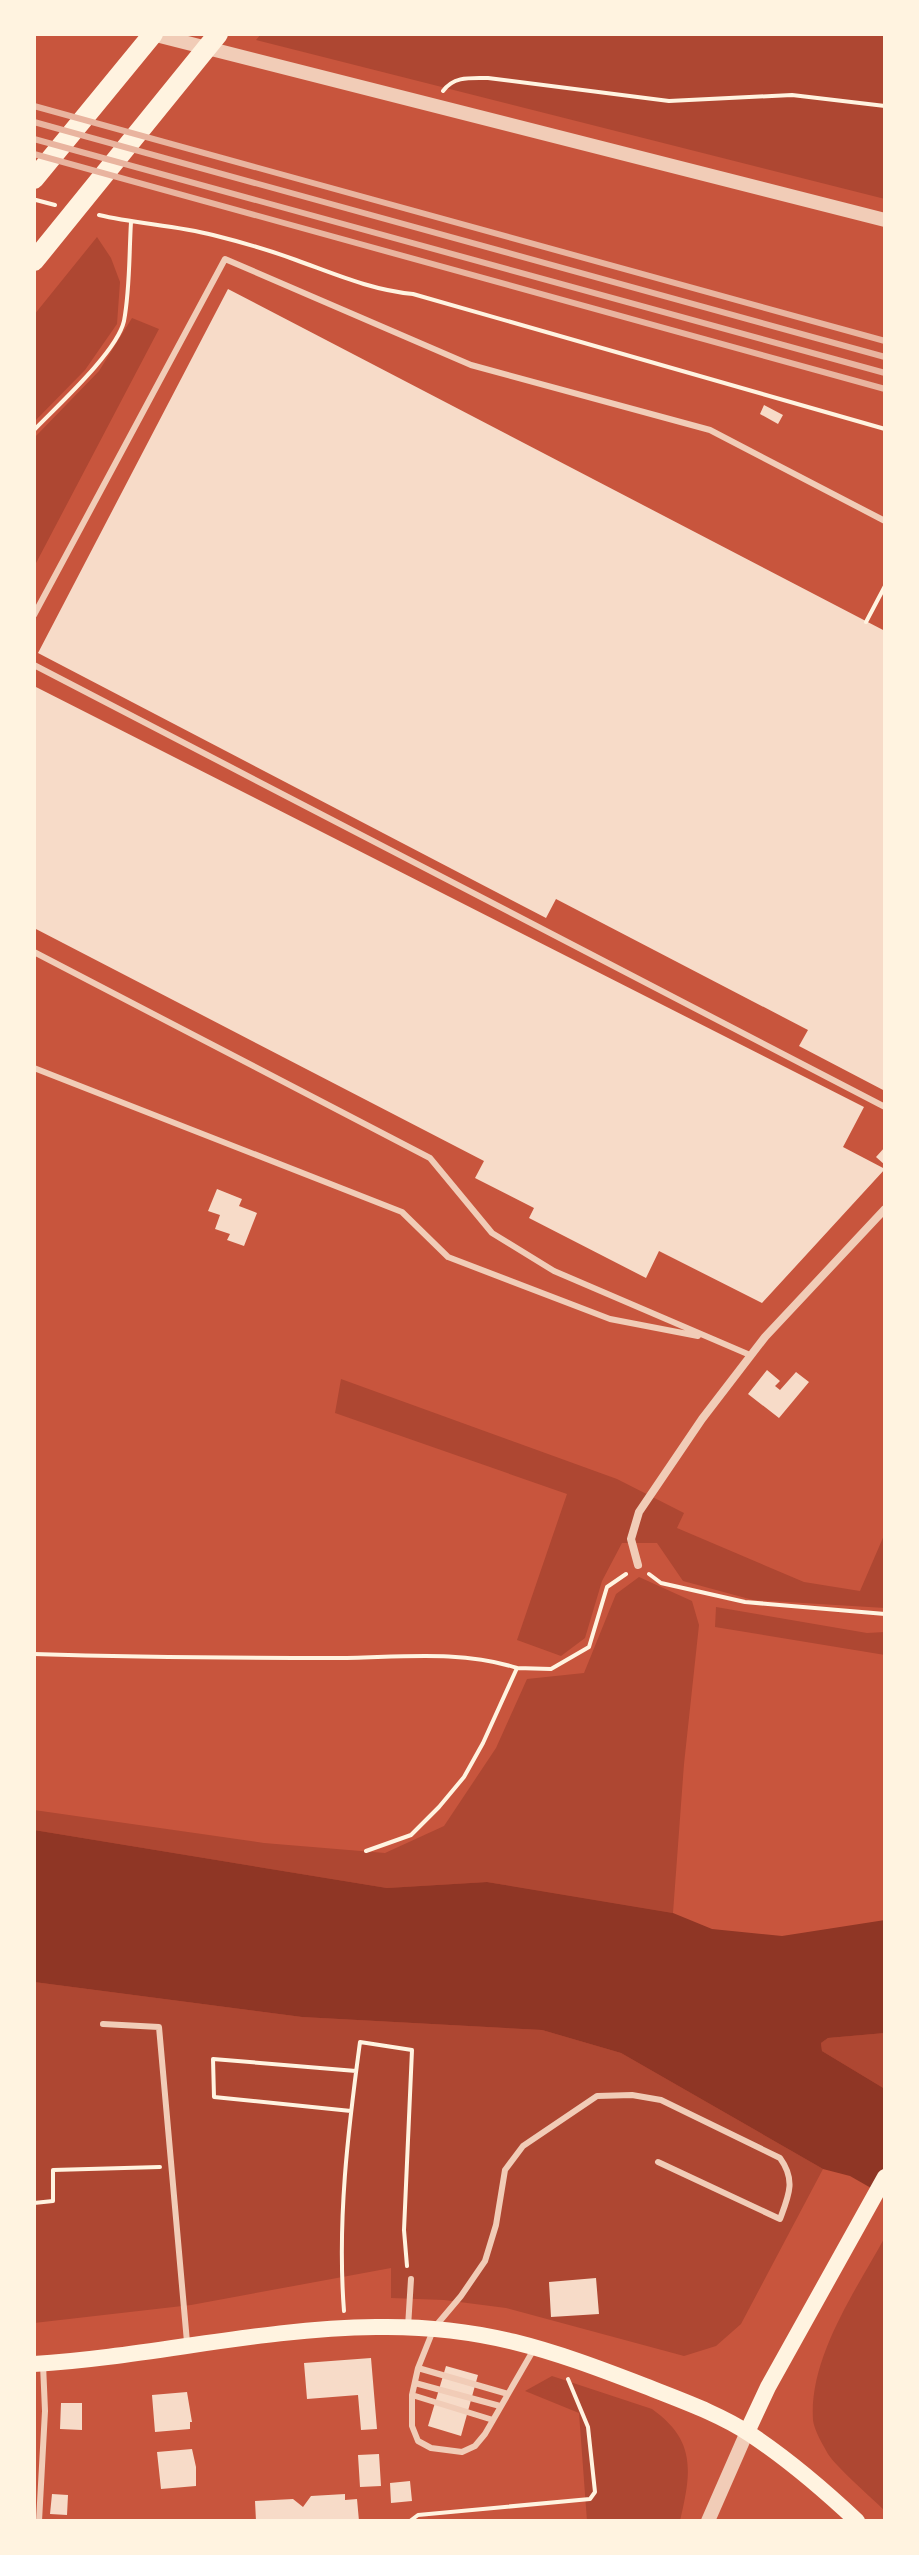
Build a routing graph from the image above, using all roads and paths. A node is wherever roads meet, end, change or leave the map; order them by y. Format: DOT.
graph roads {
  1 [pos="153,34"];
  2 [pos="218,34"];
  3 [pos="885,106"];
  4 [pos="437,107"];
  5 [pos="34,179"];
  6 [pos="34,200"];
  7 [pos="62,206"];
  8 [pos="90,213"];
  9 [pos="885,220"];
  10 [pos="131,222"];
  11 [pos="34,261"];
  12 [pos="885,429"];
  13 [pos="34,430"];
  14 [pos="885,521"];
  15 [pos="885,586"];
  16 [pos="34,615"];
  17 [pos="866,622"];
  18 [pos="34,665"];
  19 [pos="34,952"];
  20 [pos="34,1068"];
  21 [pos="885,1107"];
  22 [pos="885,1209"];
  23 [pos="713,1339"];
  24 [pos="750,1355"];
  25 [pos="638,1565"];
  26 [pos="885,1614"];
  27 [pos="34,1654"];
  28 [pos="517,1668"];
  29 [pos="366,1851"];
  30 [pos="103,2024"];
  31 [pos="356,2071"];
  32 [pos="351,2111"];
  33 [pos="658,2162"];
  34 [pos="172,2167"];
  35 [pos="885,2177"];
  36 [pos="34,2203"];
  37 [pos="411,2279"];
  38 [pos="408,2327"];
  39 [pos="345,2328"];
  40 [pos="434,2328"];
  41 [pos="187,2346"];
  42 [pos="536,2346"];
  43 [pos="557,2352"];
  44 [pos="38,2364"];
  45 [pos="418,2368"];
  46 [pos="415,2383"];
  47 [pos="508,2394"];
  48 [pos="412,2395"];
  49 [pos="500,2406"];
  50 [pos="493,2420"];
  51 [pos="747,2432"];
  52 [pos="39,2521"];
  53 [pos="410,2521"];
  54 [pos="708,2521"];
  55 [pos="857,2521"];
  1 -- 4 [label="street"];
  1 -- 5 [label="highway"];
  2 -- 11 [label="highway"];
  3 -- 4 [label="path"];
  4 -- 9 [label="street"];
  6 -- 7 [label="path"];
  8 -- 10 [label="path"];
  10 -- 12 [label="path"];
  10 -- 13 [label="path"];
  14 -- 16 [label="lane"];
  15 -- 17 [label="path"];
  18 -- 21 [label="lane"];
  19 -- 23 [label="lane"];
  20 -- 23 [label="lane"];
  22 -- 24 [label="street"];
  23 -- 24 [label="lane"];
  24 -- 25 [label="street"];
  25 -- 26 [label="path"];
  25 -- 28 [label="path"];
  27 -- 28 [label="path"];
  28 -- 29 [label="path"];
  30 -- 34 [label="lane"];
  31 -- 32 [label="path"];
  31 -- 32 [label="path"];
  31 -- 37 [label="path"];
  32 -- 39 [label="path"];
  33 -- 40 [label="lane"];
  34 -- 36 [label="path"];
  34 -- 41 [label="lane"];
  35 -- 51 [label="main road"];
  37 -- 38 [label="lane"];
  38 -- 39 [label="main road"];
  38 -- 40 [label="main road"];
  39 -- 41 [label="main road"];
  40 -- 42 [label="main road"];
  40 -- 45 [label="lane"];
  41 -- 44 [label="main road"];
  42 -- 43 [label="main road"];
  42 -- 47 [label="lane"];
  43 -- 51 [label="main road"];
  43 -- 53 [label="path"];
  44 -- 52 [label="lane"];
  45 -- 46 [label="lane"];
  45 -- 47 [label="lane"];
  46 -- 48 [label="lane"];
  46 -- 49 [label="lane"];
  47 -- 49 [label="lane"];
  48 -- 50 [label="lane"];
  48 -- 50 [label="lane"];
  49 -- 50 [label="lane"];
  51 -- 54 [label="street"];
  51 -- 55 [label="main road"];
}
